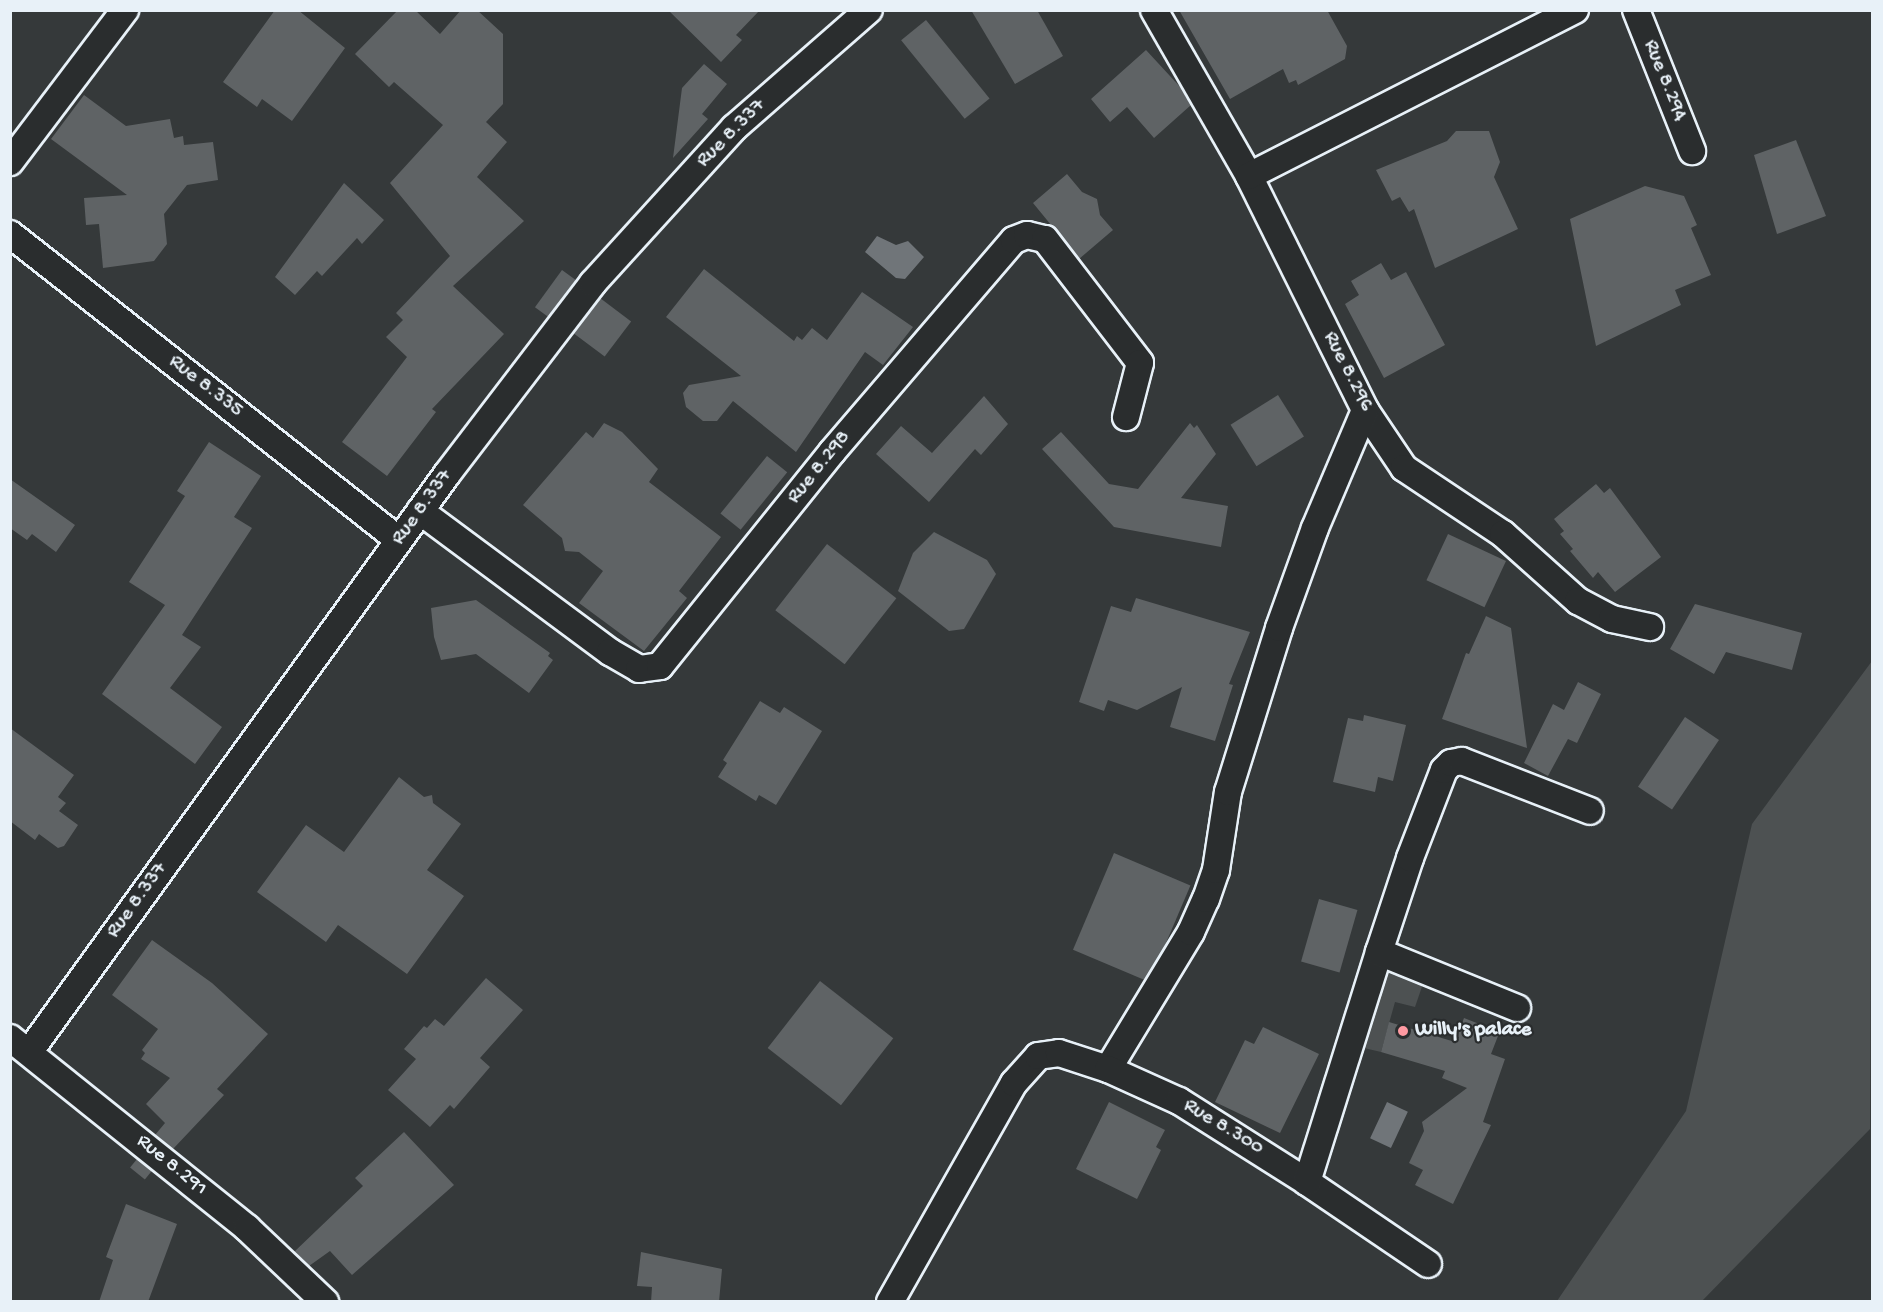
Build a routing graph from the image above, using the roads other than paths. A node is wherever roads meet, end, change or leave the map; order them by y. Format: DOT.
graph roads {
  1 [pos="125,10"];
  2 [pos="869,10"];
  3 [pos="1154,10"];
  4 [pos="1575,10"];
  5 [pos="1636,10"];
  6 [pos="1692,151"];
  7 [pos="10,162"];
  8 [pos="1249,176"];
  9 [pos="10,234"];
  10 [pos="1365,410"];
  11 [pos="1126,417"];
  12 [pos="420,511"];
  13 [pos="399,540"];
  14 [pos="1650,627"];
  15 [pos="1590,811"];
  16 [pos="1379,952"];
  17 [pos="1516,1008"];
  18 [pos="20,1045"];
  19 [pos="1108,1069"];
  20 [pos="1307,1182"];
  21 [pos="1428,1264"];
  22 [pos="325,1302"];
  23 [pos="890,1302"];
  1 -- 7 [label="street"];
  2 -- 12 [label="street, Rue 8.337"];
  3 -- 8 [label="street, Rue 8.296"];
  4 -- 8 [label="street"];
  5 -- 6 [label="street, Rue 8.294"];
  8 -- 10 [label="street, Rue 8.296"];
  9 -- 13 [label="street, Rue 8.335"];
  10 -- 14 [label="street, Rue 8.296"];
  10 -- 19 [label="street"];
  11 -- 12 [label="street, Rue 8.298"];
  12 -- 13 [label="street, Rue 8.337"];
  13 -- 18 [label="street, Rue 8.337"];
  15 -- 16 [label="street"];
  16 -- 17 [label="street"];
  16 -- 20 [label="street"];
  18 -- 22 [label="street, Rue 8.291"];
  19 -- 20 [label="street, Rue 8.300"];
  19 -- 23 [label="street, Rue 8.300"];
  20 -- 21 [label="street, Rue 8.300"];
}
